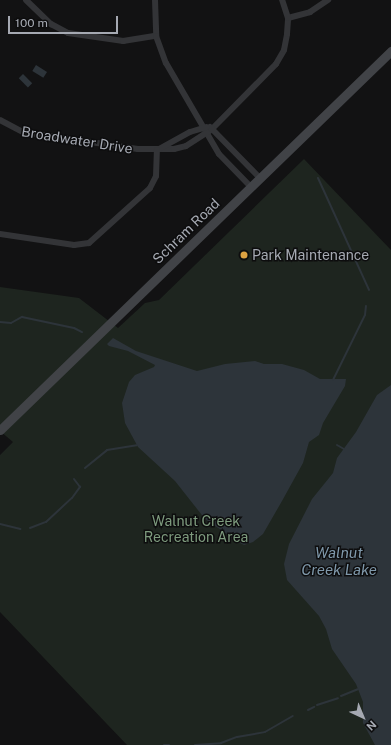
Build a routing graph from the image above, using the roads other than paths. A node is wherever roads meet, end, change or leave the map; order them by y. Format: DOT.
graph roads {
  1 [pos="26,0"];
  2 [pos="155,0"];
  3 [pos="282,0"];
  4 [pos="328,0"];
  5 [pos="288,18"];
  6 [pos="156,36"];
  7 [pos="391,51"];
  8 [pos="0,120"];
  9 [pos="208,127"];
  10 [pos="157,150"];
  11 [pos="260,178"];
  12 [pos="251,187"];
  13 [pos="0,234"];
  14 [pos="0,430"];
  1 -- 6 [label="street"];
  2 -- 6 [label="street"];
  3 -- 5 [label="street"];
  4 -- 5 [label="street"];
  5 -- 9 [label="street"];
  6 -- 9 [label="street"];
  7 -- 11 [label="main road, Schram Road"];
  8 -- 10 [label="street, Broadwater Drive"];
  9 -- 10 [label="street"];
  9 -- 10 [label="street, Broadwater Drive"];
  9 -- 11 [label="street"];
  9 -- 12 [label="street"];
  10 -- 13 [label="street"];
  11 -- 12 [label="main road, Schram Road"];
  12 -- 14 [label="main road, Schram Road"];
}
